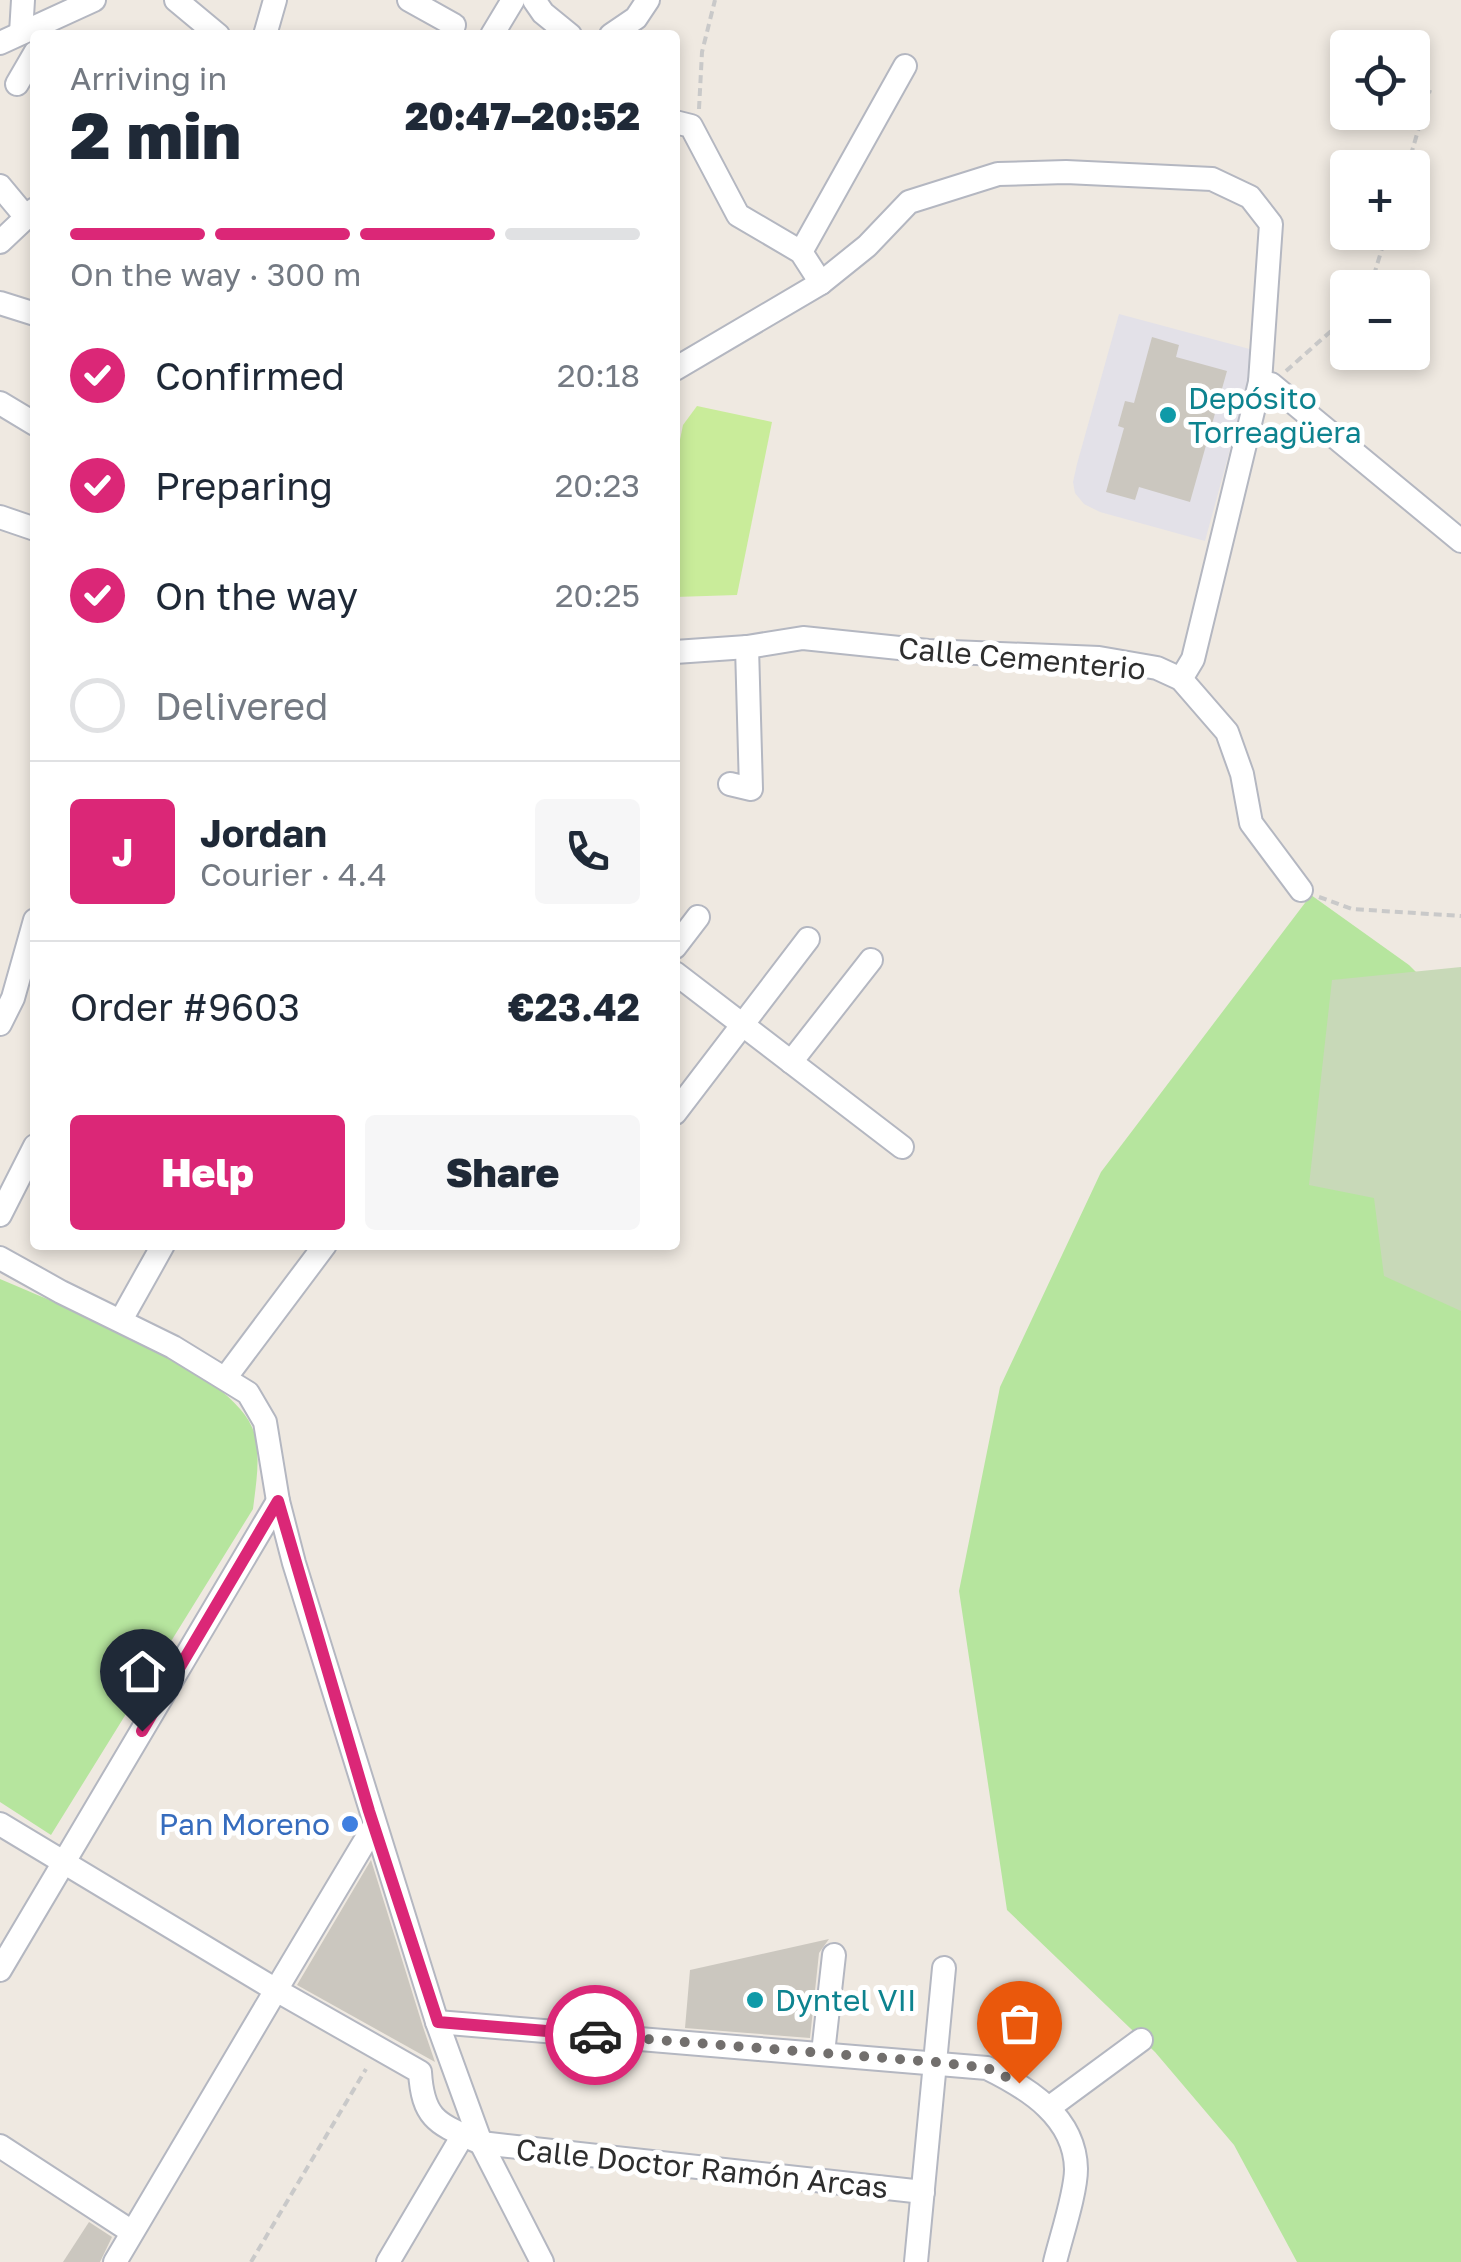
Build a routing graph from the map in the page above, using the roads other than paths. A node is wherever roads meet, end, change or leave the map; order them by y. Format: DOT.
graph roads {
  1 [pos="23,0"];
  2 [pos="94,0"];
  3 [pos="176,0"];
  4 [pos="275,0"];
  5 [pos="409,0"];
  6 [pos="512,0"];
  7 [pos="534,0"];
  8 [pos="648,0"];
  9 [pos="202,9"];
  10 [pos="35,30"];
  11 [pos="267,30"];
  12 [pos="455,30"];
  13 [pos="495,30"];
  14 [pos="564,30"];
  15 [pos="619,30"];
  16 [pos="29,33"];
  17 [pos="30,62"];
  18 [pos="905,66"];
  19 [pos="17,84"];
  20 [pos="683,124"];
  21 [pos="0,186"];
  22 [pos="30,212"];
  23 [pos="0,242"];
  24 [pos="801,252"];
  25 [pos="821,283"];
  26 [pos="0,303"];
  27 [pos="30,312"];
  28 [pos="680,366"];
  29 [pos="1265,383"];
  30 [pos="0,403"];
  31 [pos="30,421"];
  32 [pos="0,517"];
  33 [pos="30,527"];
  34 [pos="1461,541"];
  35 [pos="747,647"];
  36 [pos="680,652"];
  37 [pos="1182,679"];
  38 [pos="730,784"];
  39 [pos="1300,890"];
  40 [pos="698,917"];
  41 [pos="30,938"];
  42 [pos="808,939"];
  43 [pos="680,940"];
  44 [pos="871,960"];
  45 [pos="680,977"];
  46 [pos="0,1024"];
  47 [pos="742,1025"];
  48 [pos="792,1062"];
  49 [pos="680,1106"];
  50 [pos="902,1146"];
  51 [pos="30,1156"];
  52 [pos="0,1215"];
  53 [pos="160,1250"];
  54 [pos="321,1250"];
  55 [pos="0,1258"];
  56 [pos="121,1320"];
  57 [pos="226,1376"];
  58 [pos="278,1501"];
  59 [pos="0,1824"];
  60 [pos="374,1826"];
  61 [pos="64,1862"];
  62 [pos="834,1956"];
  63 [pos="944,1968"];
  64 [pos="0,1970"];
  65 [pos="276,1990"];
  66 [pos="438,2022"];
  67 [pos="1141,2040"];
  68 [pos="823,2053"];
  69 [pos="935,2062"];
  70 [pos="1050,2106"];
  71 [pos="472,2139"];
  72 [pos="0,2146"];
  73 [pos="923,2192"];
  74 [pos="132,2232"];
  75 [pos="115,2262"];
  76 [pos="388,2262"];
  77 [pos="542,2262"];
  78 [pos="916,2262"];
  79 [pos="1056,2262"];
  1 -- 16 [label="street"];
  2 -- 10 [label="street"];
  3 -- 9 [label="street"];
  4 -- 11 [label="street"];
  5 -- 12 [label="street"];
  6 -- 13 [label="street"];
  7 -- 14 [label="street"];
  8 -- 15 [label="street"];
  17 -- 19 [label="street"];
  18 -- 24 [label="street"];
  20 -- 24 [label="street"];
  21 -- 22 [label="street"];
  22 -- 23 [label="street"];
  24 -- 25 [label="street"];
  25 -- 28 [label="street"];
  25 -- 29 [label="street"];
  26 -- 27 [label="street"];
  29 -- 34 [label="street"];
  29 -- 37 [label="street"];
  30 -- 31 [label="street"];
  32 -- 33 [label="street"];
  35 -- 36 [label="street, Calle Cementerio"];
  35 -- 37 [label="street, Calle Cementerio"];
  35 -- 38 [label="street"];
  37 -- 39 [label="street, Calle Cementerio"];
  40 -- 43 [label="street"];
  41 -- 46 [label="street"];
  42 -- 47 [label="street"];
  44 -- 48 [label="street"];
  45 -- 47 [label="street"];
  47 -- 48 [label="street"];
  47 -- 49 [label="street"];
  48 -- 50 [label="street"];
  51 -- 52 [label="street"];
  53 -- 56 [label="street"];
  54 -- 57 [label="street"];
  55 -- 56 [label="street"];
  56 -- 57 [label="street"];
  57 -- 58 [label="street"];
  58 -- 60 [label="street"];
  58 -- 61 [label="street"];
  59 -- 61 [label="street"];
  60 -- 65 [label="street"];
  60 -- 66 [label="street"];
  61 -- 64 [label="street"];
  61 -- 65 [label="street"];
  62 -- 68 [label="street"];
  63 -- 69 [label="street"];
  65 -- 71 [label="street"];
  65 -- 74 [label="street"];
  66 -- 68 [label="street"];
  66 -- 71 [label="street"];
  67 -- 70 [label="street"];
  68 -- 69 [label="street"];
  69 -- 70 [label="street"];
  69 -- 73 [label="street"];
  70 -- 79 [label="street"];
  71 -- 73 [label="street, Calle Doctor Ramón Arcas"];
  71 -- 76 [label="street"];
  71 -- 77 [label="street"];
  72 -- 74 [label="street"];
  73 -- 78 [label="street"];
  74 -- 75 [label="street"];
}
